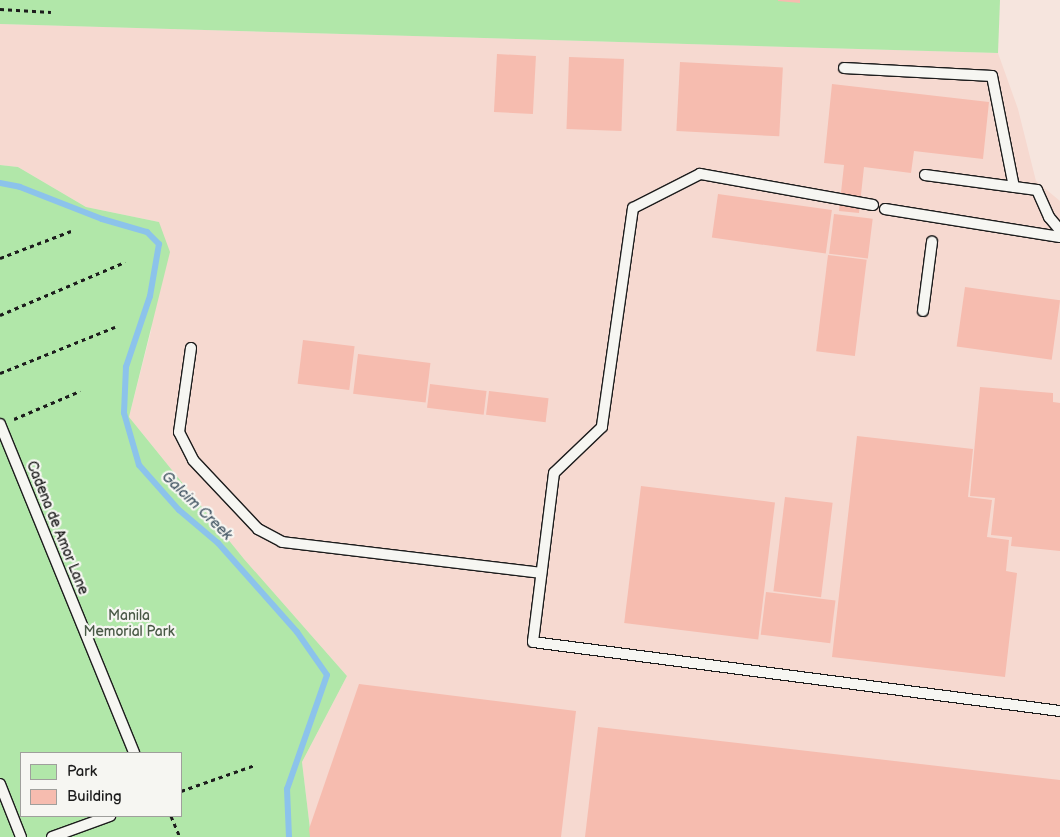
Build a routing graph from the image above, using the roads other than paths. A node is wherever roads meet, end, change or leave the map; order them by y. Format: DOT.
graph roads {
  1 [pos="844,68"];
  2 [pos="925,175"];
  3 [pos="1014,188"];
  4 [pos="873,205"];
  5 [pos="885,209"];
  6 [pos="1060,230"];
  7 [pos="1060,237"];
  8 [pos="932,242"];
  9 [pos="923,311"];
  10 [pos="191,348"];
  11 [pos="0,425"];
  12 [pos="541,573"];
  13 [pos="1060,710"];
  14 [pos="134,752"];
  15 [pos="0,784"];
  16 [pos="107,817"];
  17 [pos="21,837"];
  18 [pos="52,837"];
  1 -- 3 [label="lane"];
  2 -- 3 [label="lane"];
  3 -- 6 [label="lane"];
  4 -- 12 [label="lane"];
  5 -- 7 [label="lane"];
  8 -- 9 [label="lane"];
  10 -- 12 [label="lane"];
  11 -- 14 [label="lane, Cadena de Amor Lane"];
  12 -- 13 [label="lane"];
  15 -- 17 [label="lane"];
  16 -- 18 [label="lane"];
}
